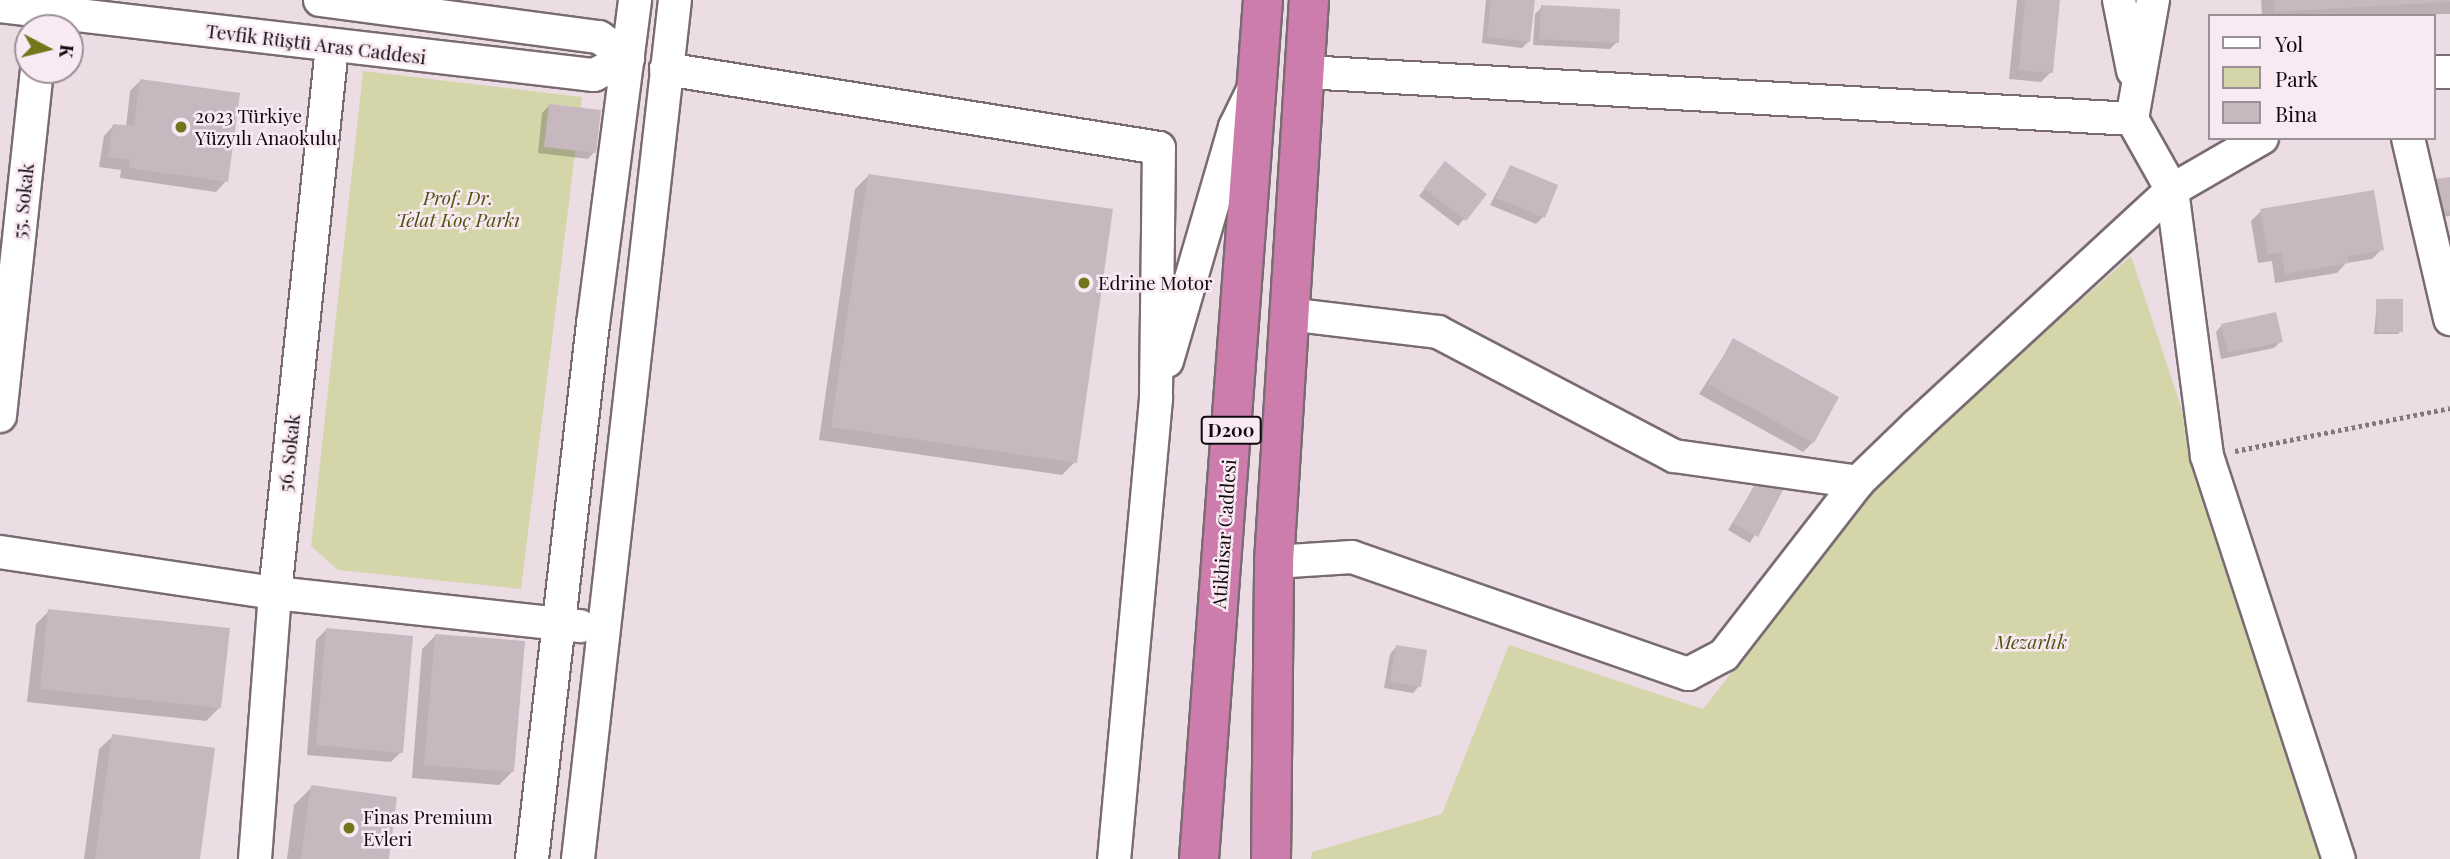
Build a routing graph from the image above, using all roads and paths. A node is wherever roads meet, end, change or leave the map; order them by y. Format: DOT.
graph roads {
  1 [pos="320,0"];
  2 [pos="635,0"];
  3 [pos="675,0"];
  4 [pos="1263,0"];
  5 [pos="1309,0"];
  6 [pos="2119,0"];
  7 [pos="2153,0"];
  8 [pos="0,6"];
  9 [pos="44,13"];
  10 [pos="332,47"];
  11 [pos="628,58"];
  12 [pos="666,69"];
  13 [pos="1305,72"];
  14 [pos="1258,81"];
  15 [pos="2135,82"];
  16 [pos="36,84"];
  17 [pos="2132,119"];
  18 [pos="2259,140"];
  19 [pos="2408,140"];
  20 [pos="2172,190"];
  21 [pos="1288,314"];
  22 [pos="2450,319"];
  23 [pos="1156,399"];
  24 [pos="2450,408"];
  25 [pos="0,416"];
  26 [pos="2207,456"];
  27 [pos="1858,482"];
  28 [pos="0,552"];
  29 [pos="1274,562"];
  30 [pos="275,593"];
  31 [pos="559,624"];
  32 [pos="602,627"];
  33 [pos="255,859"];
  34 [pos="532,859"];
  35 [pos="578,859"];
  36 [pos="1114,859"];
  37 [pos="1199,859"];
  38 [pos="1271,859"];
  39 [pos="2339,859"];
  1 -- 11 [label="street"];
  2 -- 11 [label="street"];
  3 -- 12 [label="street"];
  4 -- 14 [label="highway, Atikhisar Caddesi / D200"];
  5 -- 13 [label="highway, D200"];
  6 -- 15 [label="street"];
  7 -- 15 [label="street"];
  8 -- 9 [label="street, Tevfik Rüştü Aras Caddesi"];
  9 -- 10 [label="street, Tevfik Rüştü Aras Caddesi"];
  10 -- 11 [label="street, Tevfik Rüştü Aras Caddesi"];
  10 -- 30 [label="street, 56. Sokak"];
  11 -- 31 [label="street"];
  12 -- 23 [label="street"];
  12 -- 32 [label="street"];
  13 -- 17 [label="street"];
  13 -- 21 [label="highway, D200"];
  14 -- 23 [label="street"];
  14 -- 37 [label="highway, Atikhisar Caddesi / D200"];
  15 -- 17 [label="street"];
  16 -- 25 [label="street, 55. Sokak"];
  17 -- 20 [label="street"];
  18 -- 20 [label="street"];
  19 -- 22 [label="street"];
  20 -- 26 [label="street"];
  20 -- 27 [label="street"];
  21 -- 27 [label="street"];
  21 -- 29 [label="highway, D200"];
  23 -- 36 [label="street"];
  24 -- 26 [label="path"];
  26 -- 39 [label="street"];
  27 -- 29 [label="street"];
  28 -- 30 [label="street"];
  29 -- 38 [label="highway, D200"];
  30 -- 31 [label="street"];
  30 -- 33 [label="street, 56. Sokak"];
  31 -- 32 [label="street"];
  31 -- 34 [label="street"];
  32 -- 35 [label="street"];
}
